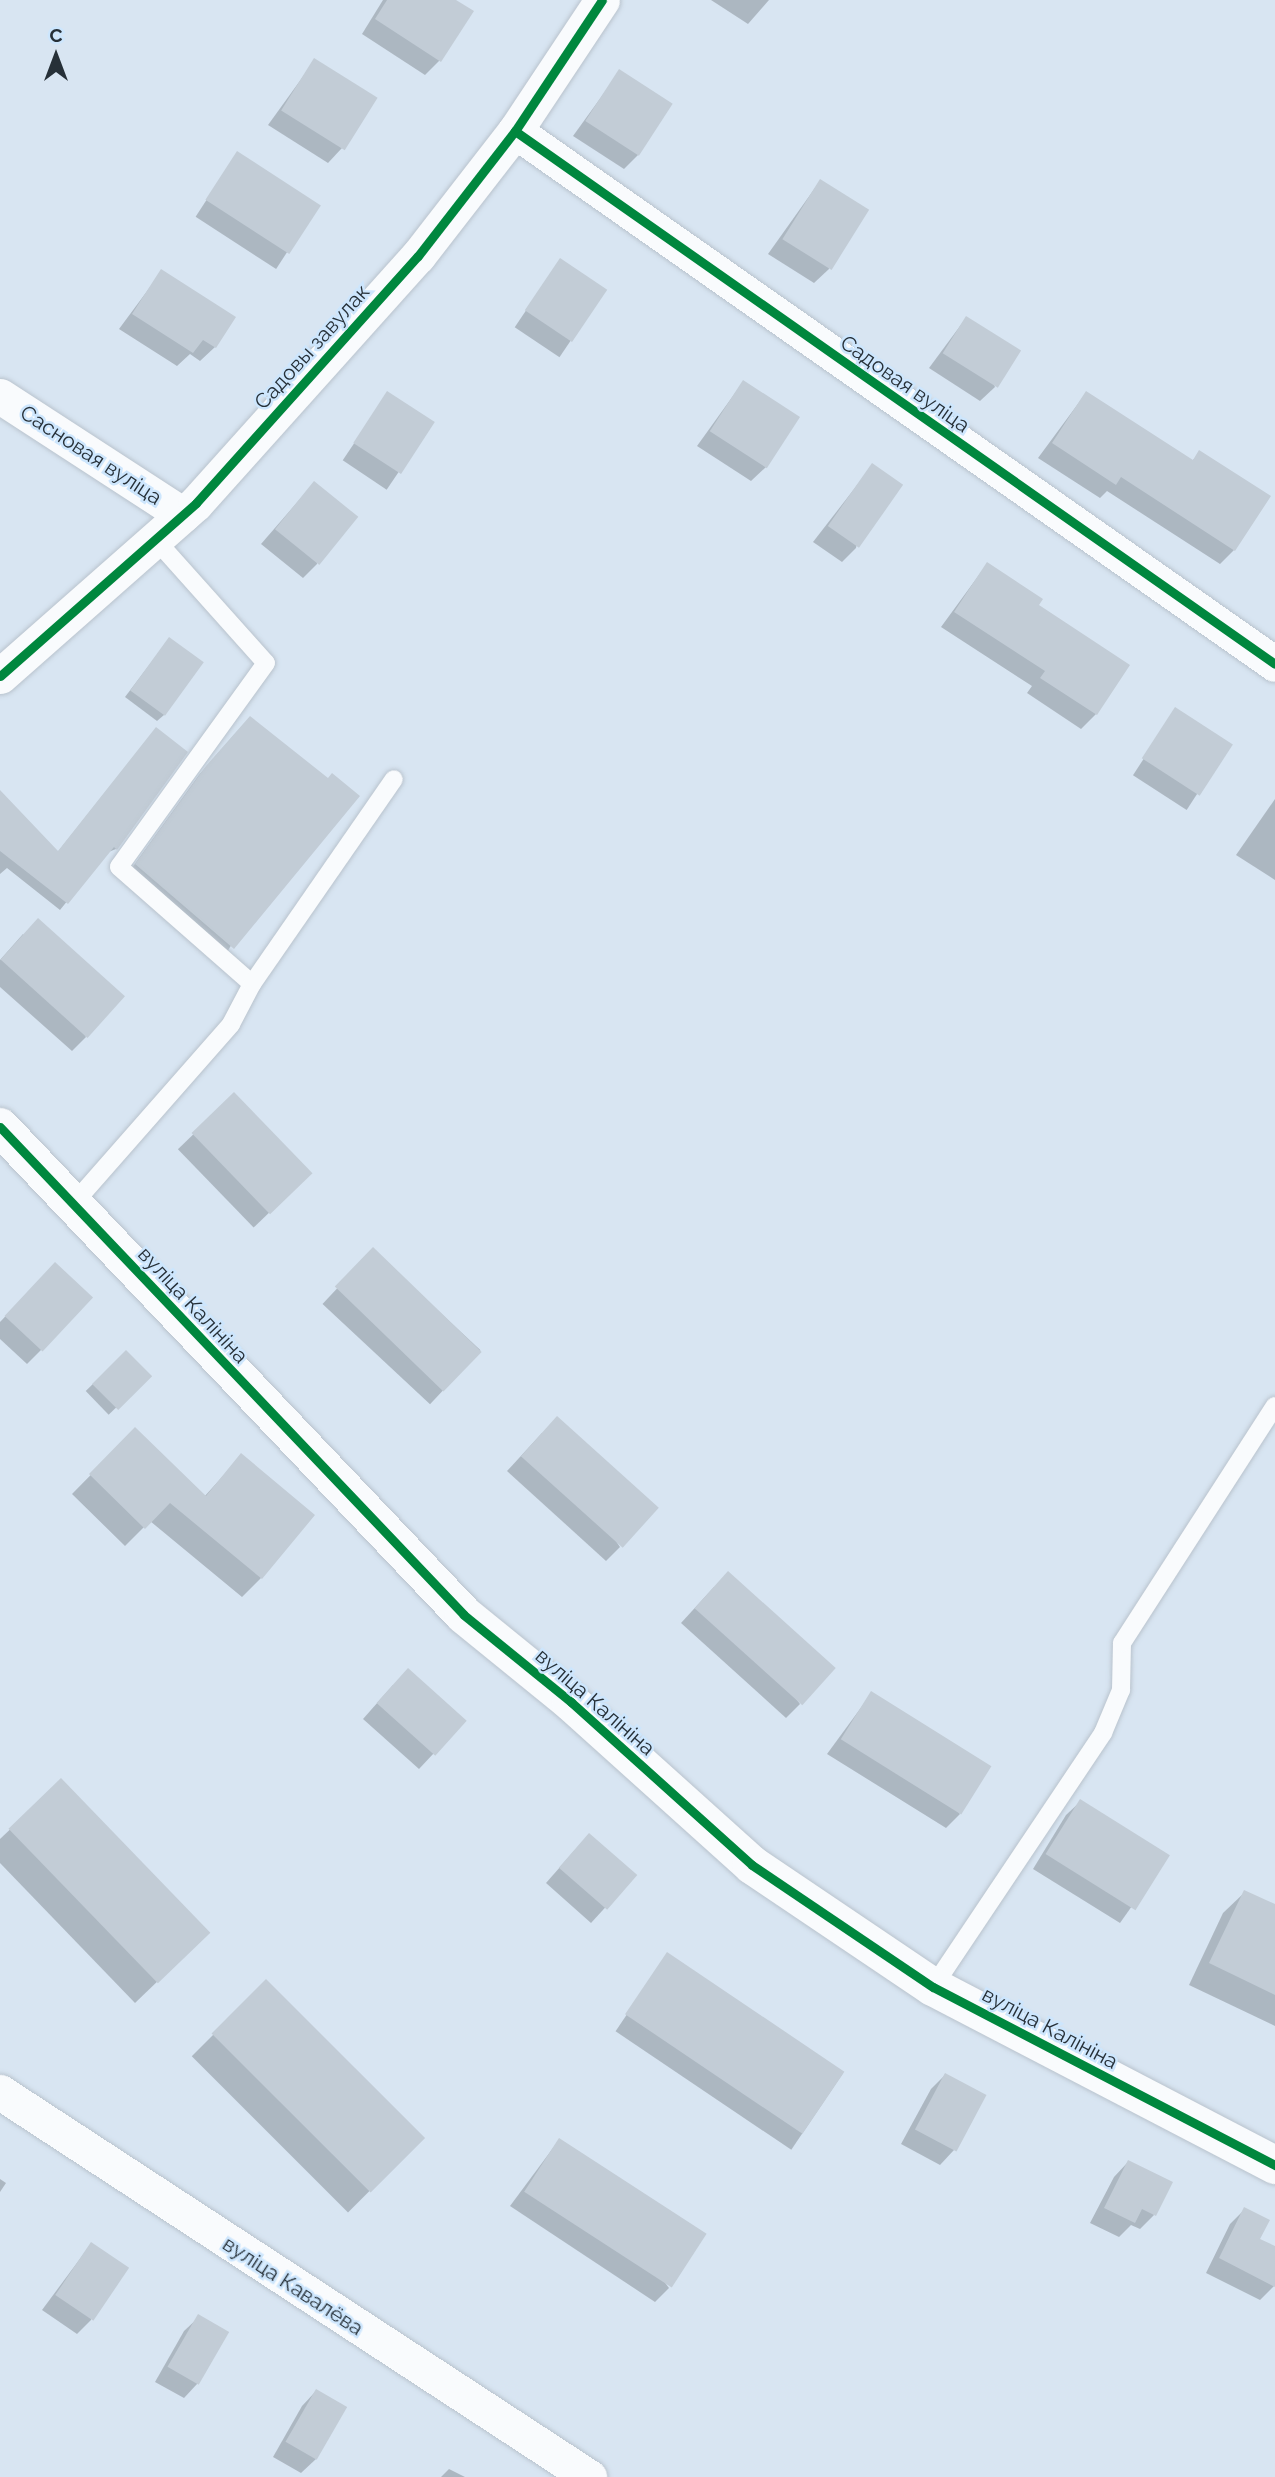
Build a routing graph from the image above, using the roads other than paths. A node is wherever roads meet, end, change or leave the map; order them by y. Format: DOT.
graph roads {
  1 [pos="591,4"];
  2 [pos="515,131"];
  3 [pos="0,396"];
  4 [pos="183,514"];
  5 [pos="156,539"];
  6 [pos="1275,664"];
  7 [pos="0,676"];
  8 [pos="394,779"];
  9 [pos="252,984"];
  10 [pos="0,1127"];
  11 [pos="74,1203"];
  12 [pos="1275,1406"];
  13 [pos="933,1987"];
  14 [pos="0,2092"];
  15 [pos="1275,2165"];
  16 [pos="589,2477"];
  1 -- 2 [label="street, Садовы завулак"];
  2 -- 4 [label="street, Садовы завулак"];
  2 -- 6 [label="street, Садовая вуліца"];
  3 -- 4 [label="street, Сасновая вуліца"];
  4 -- 5 [label="street, Садовы завулак"];
  5 -- 7 [label="street, Садовы завулак"];
  5 -- 9 [label="lane"];
  8 -- 9 [label="lane"];
  9 -- 11 [label="lane"];
  10 -- 11 [label="street, вуліца Калініна"];
  11 -- 13 [label="street, вуліца Калініна"];
  12 -- 13 [label="lane"];
  13 -- 15 [label="street, вуліца Калініна"];
  14 -- 16 [label="street, вуліца Кавалёва"];
}
